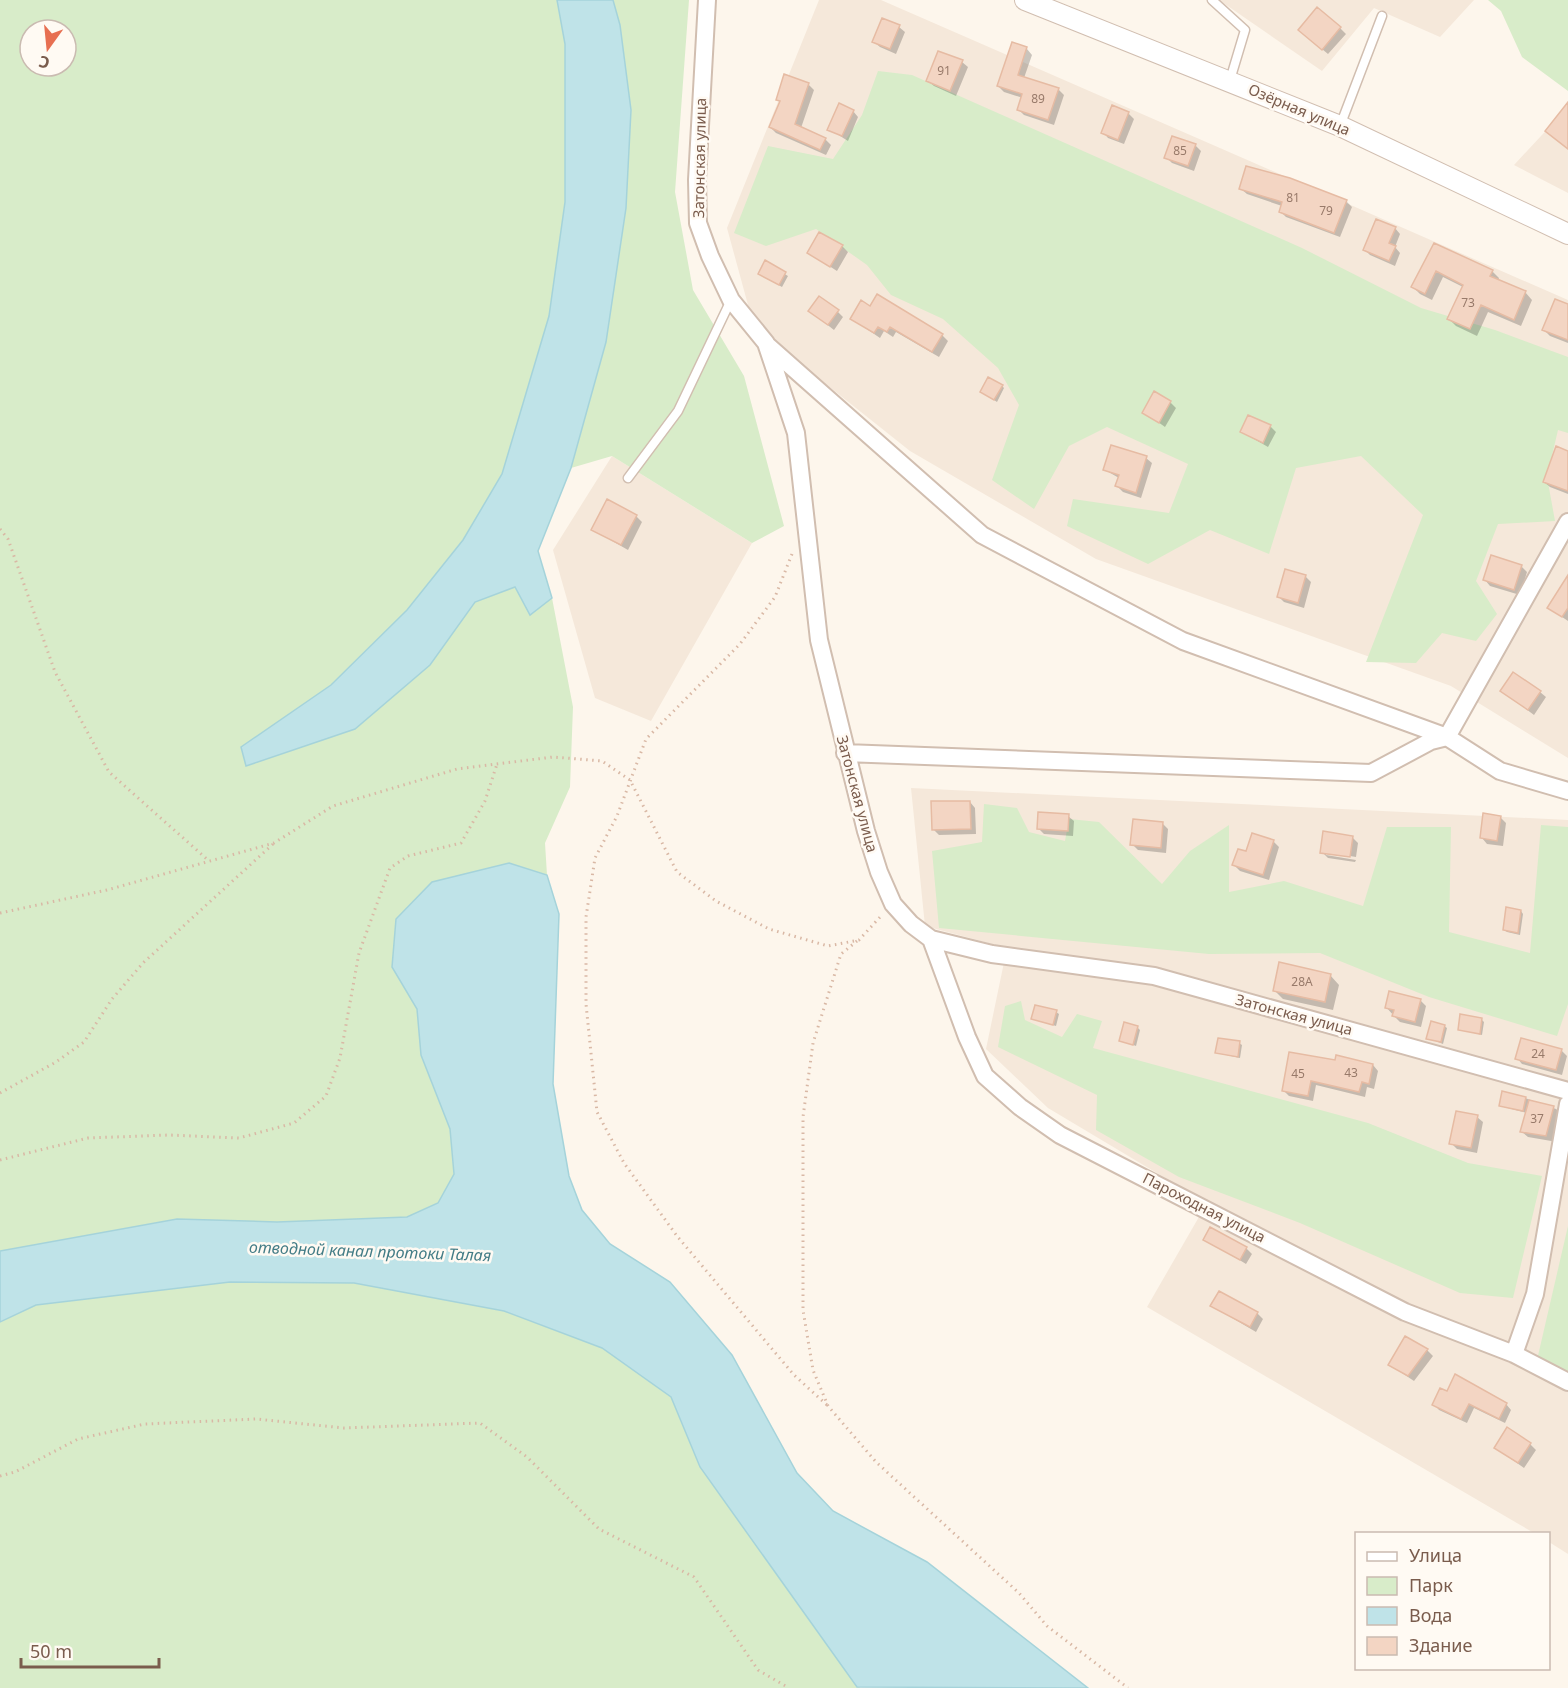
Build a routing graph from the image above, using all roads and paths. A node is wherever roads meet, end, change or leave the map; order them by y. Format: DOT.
graph roads {
  1 [pos="1025,0"];
  2 [pos="1212,0"];
  3 [pos="709,4"];
  4 [pos="1382,16"];
  5 [pos="1230,80"];
  6 [pos="1340,126"];
  7 [pos="1568,234"];
  8 [pos="731,300"];
  9 [pos="766,343"];
  10 [pos="628,478"];
  11 [pos="804,522"];
  12 [pos="1568,522"];
  13 [pos="0,529"];
  14 [pos="1447,737"];
  15 [pos="845,753"];
  16 [pos="497,764"];
  17 [pos="630,780"];
  18 [pos="1568,791"];
  19 [pos="274,843"];
  20 [pos="209,861"];
  21 [pos="893,904"];
  22 [pos="0,913"];
  23 [pos="931,939"];
  24 [pos="859,940"];
  25 [pos="1568,1090"];
  26 [pos="0,1093"];
  27 [pos="1568,1104"];
  28 [pos="0,1160"];
  29 [pos="1514,1354"];
  30 [pos="1568,1382"];
  31 [pos="828,1406"];
  32 [pos="0,1476"];
  33 [pos="789,1688"];
  34 [pos="1128,1688"];
  1 -- 5 [label="street, Озёрная улица"];
  2 -- 5 [label="lane"];
  3 -- 8 [label="street, Затонская улица"];
  4 -- 6 [label="lane"];
  5 -- 6 [label="street, Озёрная улица"];
  6 -- 7 [label="street, Озёрная улица"];
  8 -- 9 [label="street, Затонская улица"];
  8 -- 10 [label="lane"];
  9 -- 11 [label="street, Затонская улица"];
  9 -- 14 [label="street"];
  11 -- 15 [label="street, Затонская улица"];
  11 -- 17 [label="path"];
  12 -- 14 [label="street"];
  13 -- 20 [label="path"];
  14 -- 15 [label="street"];
  14 -- 18 [label="street"];
  15 -- 21 [label="street, Затонская улица"];
  16 -- 17 [label="path"];
  16 -- 19 [label="path"];
  16 -- 28 [label="path"];
  17 -- 24 [label="path"];
  17 -- 31 [label="path"];
  19 -- 20 [label="path"];
  19 -- 26 [label="path"];
  20 -- 22 [label="path"];
  21 -- 23 [label="street, Затонская улица"];
  21 -- 24 [label="path"];
  23 -- 25 [label="street, Затонская улица"];
  23 -- 29 [label="street, Пароходная улица"];
  24 -- 31 [label="path"];
  27 -- 29 [label="street"];
  29 -- 30 [label="street, Пароходная улица"];
  31 -- 34 [label="path"];
  32 -- 33 [label="path"];
}
